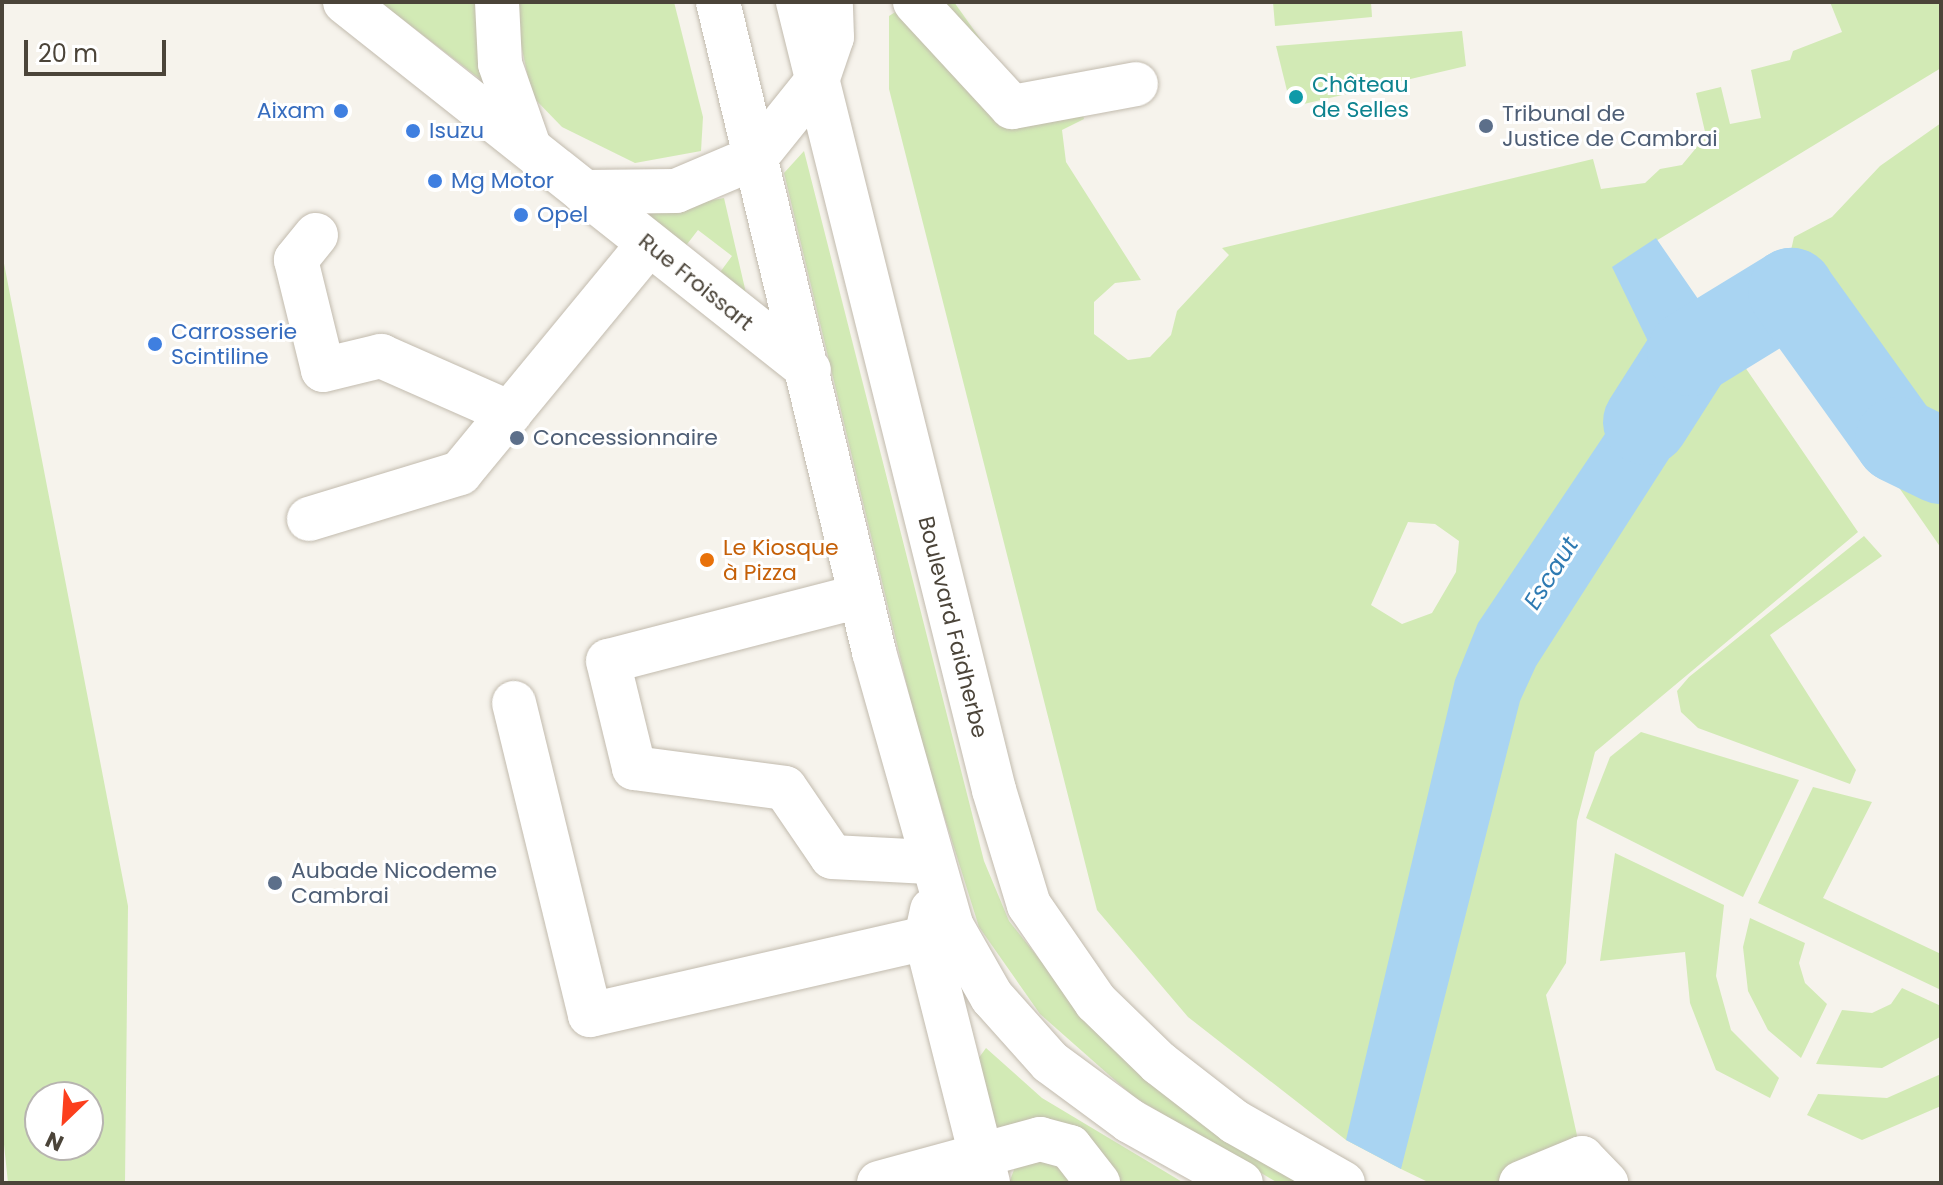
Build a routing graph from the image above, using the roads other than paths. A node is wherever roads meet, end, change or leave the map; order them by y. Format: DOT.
graph roads {
  1 [pos="345,2"];
  2 [pos="497,2"];
  3 [pos="718,2"];
  4 [pos="915,2"];
  5 [pos="804,10"];
  6 [pos="817,81"];
  7 [pos="1136,84"];
  8 [pos="529,146"];
  9 [pos="756,157"];
  10 [pos="584,192"];
  11 [pos="316,235"];
  12 [pos="649,244"];
  13 [pos="809,370"];
  14 [pos="510,413"];
  15 [pos="309,519"];
  16 [pos="860,596"];
  17 [pos="514,703"];
  18 [pos="933,877"];
  19 [pos="926,938"];
  20 [pos="984,1170"];
  21 [pos="879,1183"];
  22 [pos="1098,1183"];
  23 [pos="1241,1183"];
  24 [pos="1343,1183"];
  25 [pos="1521,1183"];
  26 [pos="1606,1183"];
  1 -- 8 [label="street, Rue Froissart"];
  2 -- 8 [label="street"];
  3 -- 9 [label="street"];
  4 -- 7 [label="street"];
  5 -- 6 [label="street"];
  6 -- 9 [label="street"];
  6 -- 24 [label="street, Boulevard Faidherbe"];
  8 -- 10 [label="street, Rue Froissart"];
  9 -- 10 [label="street, Rue Froissart"];
  9 -- 13 [label="street"];
  10 -- 12 [label="street, Rue Froissart"];
  11 -- 14 [label="street"];
  12 -- 13 [label="street, Rue Froissart"];
  12 -- 14 [label="street"];
  13 -- 16 [label="street"];
  14 -- 15 [label="street"];
  16 -- 18 [label="street"];
  16 -- 18 [label="street"];
  17 -- 19 [label="street"];
  18 -- 19 [label="street"];
  18 -- 23 [label="street"];
  19 -- 20 [label="street"];
  20 -- 21 [label="street"];
  20 -- 22 [label="street"];
  25 -- 26 [label="street"];
}
